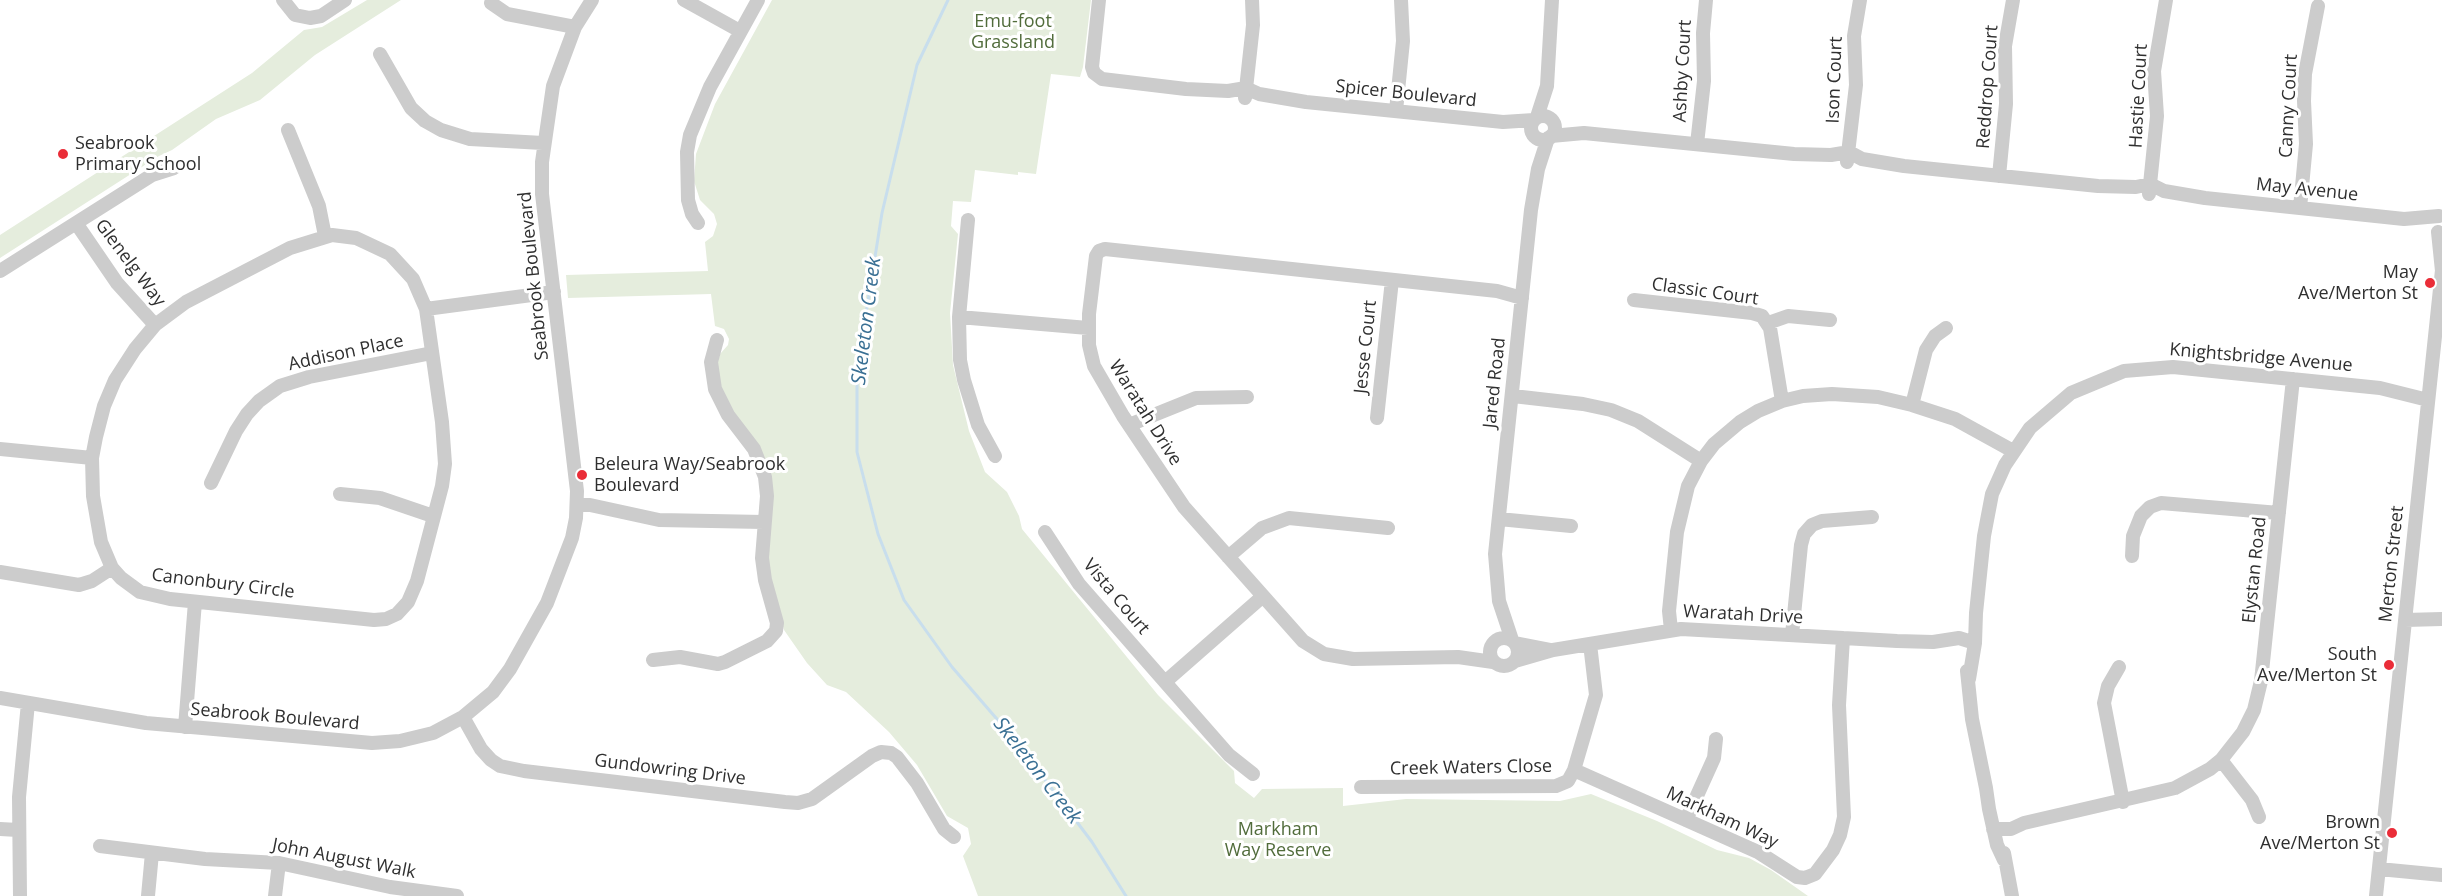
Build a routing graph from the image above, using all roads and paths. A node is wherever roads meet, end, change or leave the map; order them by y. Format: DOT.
graph roads {
  1 [pos="283,0"];
  2 [pos="345,0"];
  3 [pos="592,0"];
  4 [pos="684,0"];
  5 [pos="758,0"];
  6 [pos="1099,0"];
  7 [pos="1252,0"];
  8 [pos="1401,0"];
  9 [pos="1552,0"];
  10 [pos="1706,0"];
  11 [pos="1860,0"];
  12 [pos="2013,0"];
  13 [pos="2166,0"];
  14 [pos="491,3"];
  15 [pos="2318,6"];
  16 [pos="576,27"];
  17 [pos="740,31"];
  18 [pos="380,54"];
  19 [pos="1246,93"];
  20 [pos="1396,111"];
  21 [pos="1543,128"];
  22 [pos="288,130"];
  23 [pos="543,143"];
  24 [pos="1697,144"];
  25 [pos="1848,157"];
  26 [pos="174,168"];
  27 [pos="1998,176"];
  28 [pos="2149,189"];
  29 [pos="2300,208"];
  30 [pos="968,220"];
  31 [pos="2440,222"];
  32 [pos="76,223"];
  33 [pos="698,223"];
  34 [pos="325,236"];
  35 [pos="0,271"];
  36 [pos="2442,271"];
  37 [pos="1392,280"];
  38 [pos="554,292"];
  39 [pos="1522,294"];
  40 [pos="1634,300"];
  41 [pos="426,309"];
  42 [pos="959,317"];
  43 [pos="1830,320"];
  44 [pos="1768,323"];
  45 [pos="155,325"];
  46 [pos="1088,328"];
  47 [pos="1946,328"];
  48 [pos="717,340"];
  49 [pos="432,353"];
  50 [pos="2293,379"];
  51 [pos="2429,385"];
  52 [pos="2379,388"];
  53 [pos="1512,396"];
  54 [pos="1247,397"];
  55 [pos="2428,400"];
  56 [pos="1782,401"];
  57 [pos="1912,405"];
  58 [pos="1377,418"];
  59 [pos="1129,425"];
  60 [pos="0,448"];
  61 [pos="2013,451"];
  62 [pos="995,456"];
  63 [pos="92,458"];
  64 [pos="1701,461"];
  65 [pos="211,483"];
  66 [pos="340,494"];
  67 [pos="577,505"];
  68 [pos="2279,513"];
  69 [pos="433,516"];
  70 [pos="1872,517"];
  71 [pos="1499,519"];
  72 [pos="764,522"];
  73 [pos="1571,526"];
  74 [pos="1388,528"];
  75 [pos="1045,532"];
  76 [pos="1228,556"];
  77 [pos="2133,556"];
  78 [pos="112,568"];
  79 [pos="0,572"];
  80 [pos="1262,597"];
  81 [pos="1498,601"];
  82 [pos="195,602"];
  83 [pos="2405,614"];
  84 [pos="2441,618"];
  85 [pos="1671,630"];
  86 [pos="1792,635"];
  87 [pos="1843,638"];
  88 [pos="1513,641"];
  89 [pos="1492,644"];
  90 [pos="1590,644"];
  91 [pos="1971,645"];
  92 [pos="1553,650"];
  93 [pos="1458,657"];
  94 [pos="653,660"];
  95 [pos="1515,661"];
  96 [pos="1493,662"];
  97 [pos="2119,667"];
  98 [pos="1165,682"];
  99 [pos="0,698"];
  100 [pos="32,704"];
  101 [pos="463,717"];
  102 [pos="184,727"];
  103 [pos="1716,740"];
  104 [pos="2221,760"];
  105 [pos="1574,770"];
  106 [pos="1253,774"];
  107 [pos="1361,787"];
  108 [pos="2123,802"];
  109 [pos="2259,817"];
  110 [pos="1686,820"];
  111 [pos="1998,828"];
  112 [pos="0,829"];
  113 [pos="18,830"];
  114 [pos="954,837"];
  115 [pos="100,846"];
  116 [pos="152,853"];
  117 [pos="279,863"];
  118 [pos="2379,868"];
  119 [pos="2442,875"];
  120 [pos="20,896"];
  121 [pos="148,896"];
  122 [pos="275,896"];
  123 [pos="457,896"];
  124 [pos="2012,896"];
  125 [pos="2376,896"];
  1 -- 2 [label="street"];
  3 -- 16 [label="street, Seabrook Boulevard"];
  4 -- 17 [label="street"];
  5 -- 17 [label="street"];
  6 -- 19 [label="street, Spicer Boulevard"];
  7 -- 19 [label="street"];
  8 -- 20 [label="street"];
  9 -- 21 [label="street"];
  10 -- 24 [label="street, Ashby Court"];
  11 -- 25 [label="street, Ison Court"];
  12 -- 27 [label="street, Reddrop Court"];
  13 -- 28 [label="street, Hastie Court"];
  14 -- 16 [label="street"];
  15 -- 29 [label="street, Canny Court"];
  16 -- 23 [label="street, Seabrook Boulevard"];
  17 -- 33 [label="street"];
  18 -- 23 [label="street"];
  19 -- 20 [label="street, Spicer Boulevard"];
  20 -- 21 [label="street, Spicer Boulevard"];
  21 -- 24 [label="street, Spicer Boulevard"];
  21 -- 39 [label="street, Jared Road"];
  22 -- 34 [label="street"];
  23 -- 38 [label="street, Seabrook Boulevard"];
  24 -- 25 [label="street, May Avenue"];
  25 -- 27 [label="street, May Avenue"];
  26 -- 32 [label="street"];
  27 -- 28 [label="street, May Avenue"];
  28 -- 29 [label="street, May Avenue"];
  29 -- 31 [label="street, May Avenue"];
  30 -- 42 [label="street"];
  31 -- 36 [label="street, Merton Street"];
  32 -- 35 [label="street"];
  32 -- 45 [label="street, Glenelg Way"];
  34 -- 41 [label="street, Canonbury Circle"];
  34 -- 45 [label="street, Canonbury Circle"];
  36 -- 51 [label="street, Merton Street"];
  37 -- 39 [label="street, Waratah Drive"];
  37 -- 46 [label="street, Waratah Drive"];
  37 -- 58 [label="street, Jesse Court"];
  38 -- 41 [label="street"];
  38 -- 67 [label="street, Seabrook Boulevard"];
  39 -- 53 [label="street, Jared Road"];
  40 -- 44 [label="street, Classic Court"];
  41 -- 49 [label="street, Canonbury Circle"];
  42 -- 46 [label="street"];
  42 -- 62 [label="street"];
  43 -- 44 [label="street, Classic Court"];
  44 -- 56 [label="street, Classic Court"];
  45 -- 63 [label="street, Canonbury Circle"];
  46 -- 59 [label="street, Waratah Drive"];
  47 -- 57 [label="street"];
  48 -- 72 [label="street"];
  49 -- 65 [label="street, Addison Place"];
  49 -- 69 [label="street, Canonbury Circle"];
  50 -- 52 [label="street, Knightsbridge Avenue"];
  50 -- 61 [label="street, Knightsbridge Avenue"];
  50 -- 68 [label="street, Elystan Road"];
  51 -- 52 [label="street, Knightsbridge Avenue"];
  51 -- 55 [label="street, Merton Street"];
  52 -- 55 [label="street, Knightsbridge Avenue"];
  53 -- 64 [label="street"];
  53 -- 71 [label="street, Jared Road"];
  54 -- 59 [label="street"];
  55 -- 83 [label="street, Merton Street"];
  56 -- 57 [label="street"];
  56 -- 64 [label="street"];
  57 -- 61 [label="street"];
  59 -- 76 [label="street, Waratah Drive"];
  60 -- 63 [label="street"];
  61 -- 91 [label="street, Knightsbridge Avenue"];
  63 -- 78 [label="street, Canonbury Circle"];
  64 -- 85 [label="street"];
  66 -- 69 [label="street"];
  67 -- 72 [label="street"];
  67 -- 101 [label="street, Seabrook Boulevard"];
  68 -- 77 [label="street"];
  68 -- 104 [label="street, Elystan Road"];
  69 -- 82 [label="street, Canonbury Circle"];
  70 -- 86 [label="street"];
  71 -- 73 [label="street"];
  71 -- 81 [label="street, Jared Road"];
  72 -- 94 [label="street"];
  74 -- 76 [label="street"];
  75 -- 98 [label="street, Vista Court"];
  76 -- 80 [label="street, Waratah Drive"];
  78 -- 79 [label="street"];
  78 -- 82 [label="street, Canonbury Circle"];
  80 -- 93 [label="street, Waratah Drive"];
  80 -- 98 [label="street"];
  81 -- 88 [label="street, Jared Road"];
  81 -- 89 [label="street, Jared Road"];
  82 -- 102 [label="street"];
  83 -- 84 [label="street"];
  83 -- 118 [label="street, Merton Street"];
  85 -- 86 [label="street, Waratah Drive"];
  85 -- 90 [label="street, Waratah Drive"];
  86 -- 87 [label="street, Waratah Drive"];
  87 -- 91 [label="street, Waratah Drive"];
  87 -- 110 [label="street, Markham Way"];
  88 -- 89 [label="street"];
  88 -- 92 [label="street, Waratah Drive"];
  88 -- 95 [label="street"];
  89 -- 93 [label="street, Waratah Drive"];
  89 -- 96 [label="street"];
  90 -- 92 [label="street, Waratah Drive"];
  90 -- 105 [label="street"];
  91 -- 111 [label="street, Knightsbridge Avenue"];
  92 -- 95 [label="street, Waratah Drive"];
  93 -- 96 [label="street, Waratah Drive"];
  95 -- 96 [label="street"];
  97 -- 108 [label="street"];
  98 -- 106 [label="street, Vista Court"];
  99 -- 100 [label="street, Seabrook Boulevard"];
  100 -- 102 [label="street, Seabrook Boulevard"];
  100 -- 113 [label="street"];
  101 -- 102 [label="street, Seabrook Boulevard"];
  101 -- 114 [label="street, Gundowring Drive"];
  103 -- 110 [label="street"];
  104 -- 108 [label="street, Elystan Road"];
  104 -- 109 [label="street"];
  105 -- 107 [label="street, Creek Waters Close"];
  105 -- 110 [label="street, Markham Way"];
  108 -- 111 [label="street, Elystan Road"];
  111 -- 124 [label="street, Knightsbridge Avenue"];
  112 -- 113 [label="street"];
  113 -- 120 [label="street"];
  115 -- 116 [label="street, John August Walk"];
  116 -- 117 [label="street, John August Walk"];
  116 -- 121 [label="street"];
  117 -- 122 [label="street"];
  117 -- 123 [label="street, John August Walk"];
  118 -- 119 [label="street"];
  118 -- 125 [label="street, Merton Street"];
}
